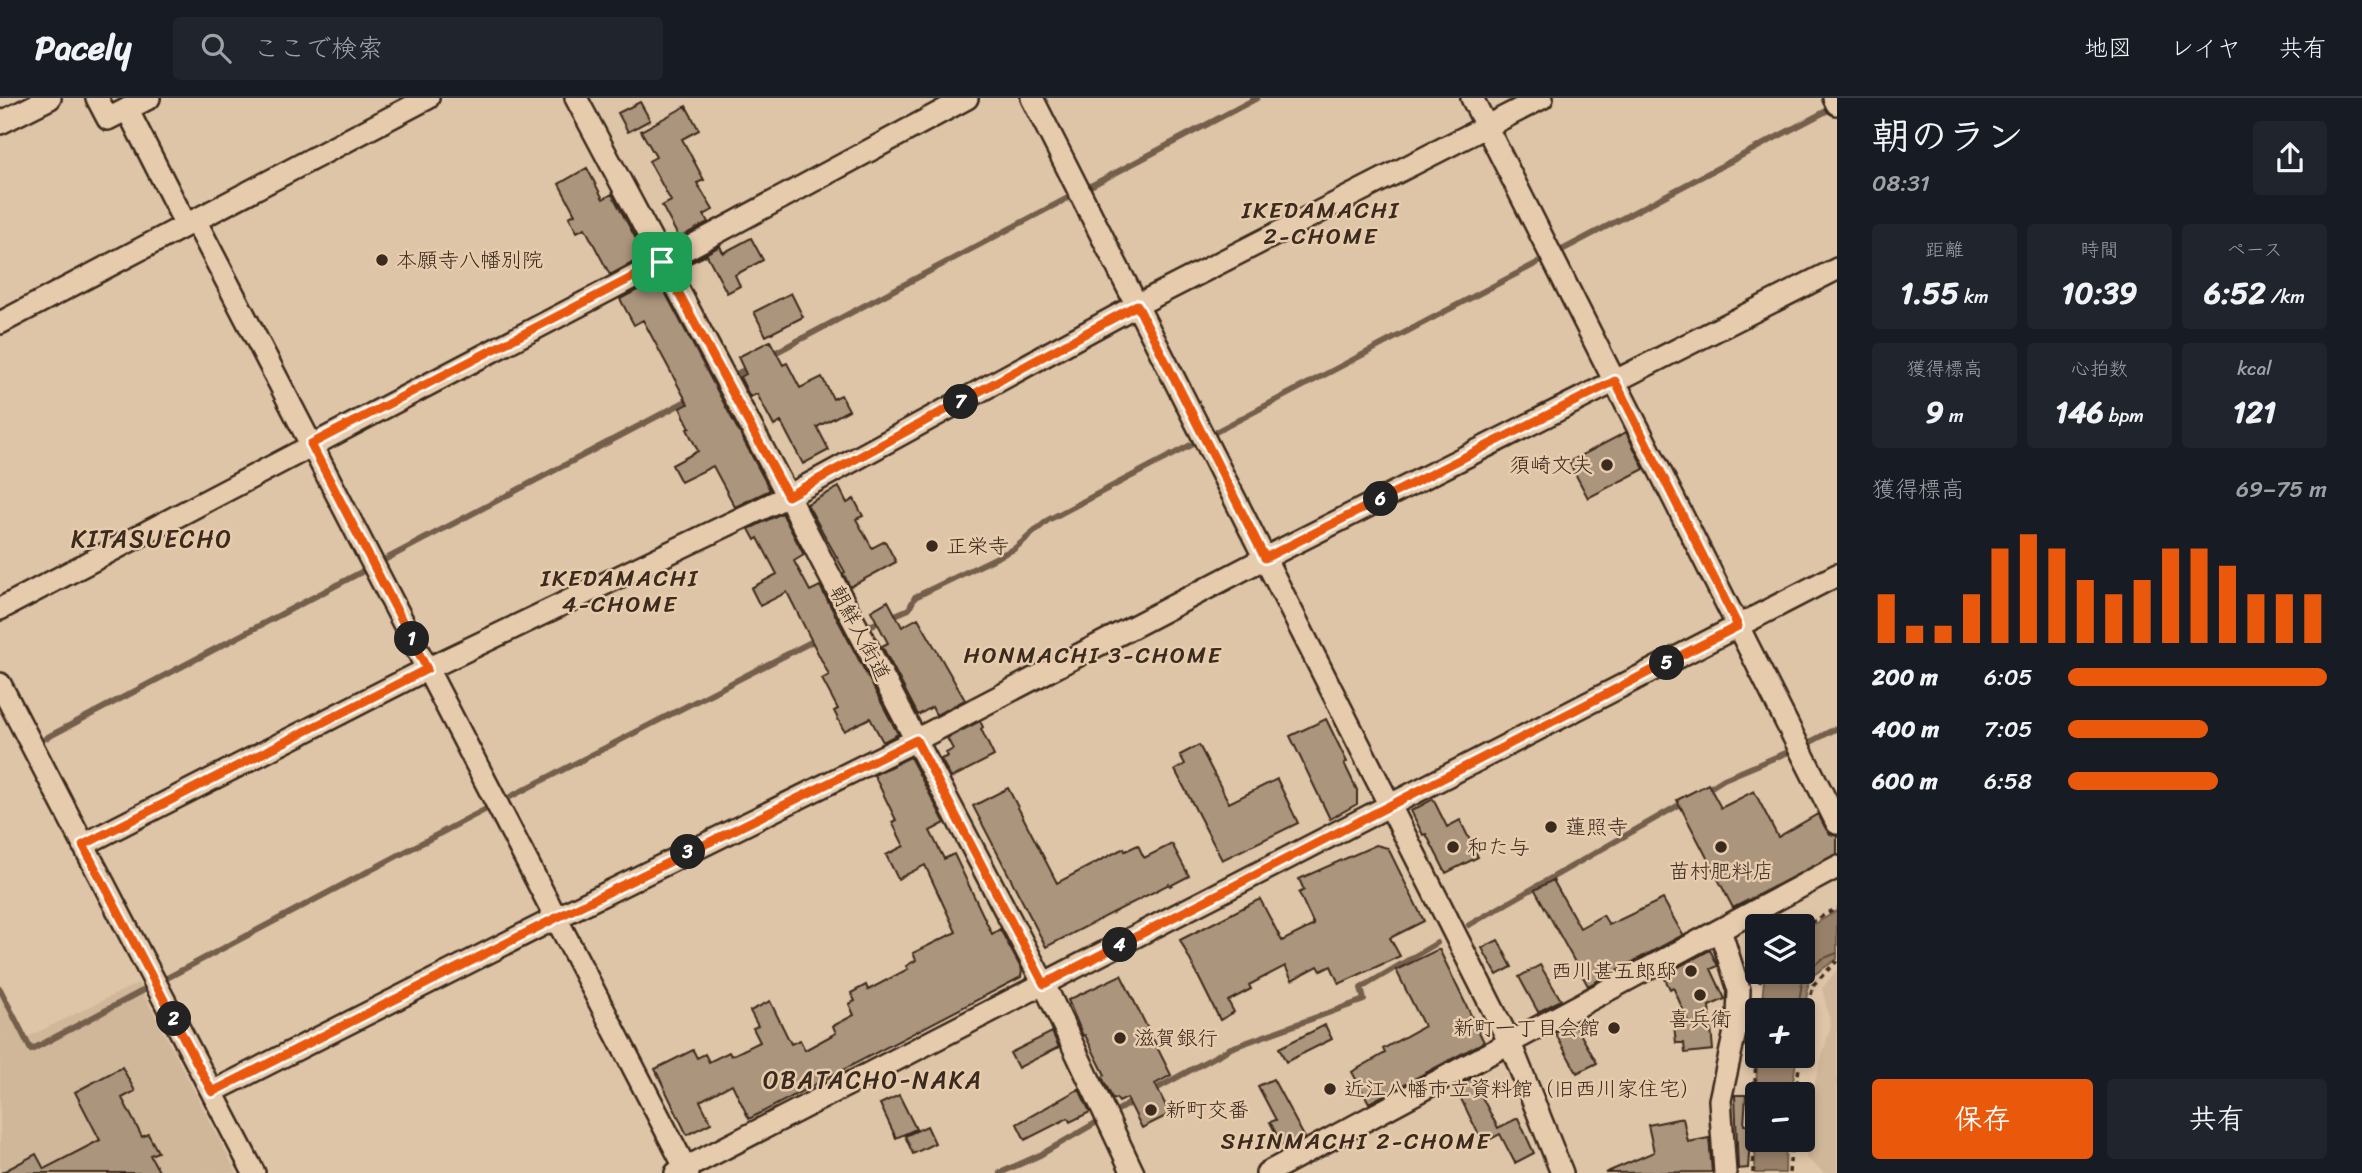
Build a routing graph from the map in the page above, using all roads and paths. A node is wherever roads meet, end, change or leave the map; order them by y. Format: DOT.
graph roads {
  1 [pos="50,98"];
  2 [pos="97,98"];
  3 [pos="149,98"];
  4 [pos="428,98"];
  5 [pos="576,98"];
  6 [pos="967,98"];
  7 [pos="1032,98"];
  8 [pos="1472,98"];
  9 [pos="1542,98"];
  10 [pos="1834,98"];
  11 [pos="1837,104"];
  12 [pos="127,109"];
  13 [pos="0,123"];
  14 [pos="1486,127"];
  15 [pos="191,223"];
  16 [pos="662,262"];
  17 [pos="1837,269"];
  18 [pos="1137,305"];
  19 [pos="0,323"];
  20 [pos="1615,381"];
  21 [pos="311,444"];
  22 [pos="788,496"];
  23 [pos="1265,558"];
  24 [pos="1837,575"];
  25 [pos="0,609"];
  26 [pos="1738,626"];
  27 [pos="427,669"];
  28 [pos="0,684"];
  29 [pos="916,740"];
  30 [pos="1390,805"];
  31 [pos="1837,823"];
  32 [pos="83,845"];
  33 [pos="1837,867"];
  34 [pos="1837,908"];
  35 [pos="556,918"];
  36 [pos="1815,921"];
  37 [pos="1720,930"];
  38 [pos="1837,961"];
  39 [pos="1044,984"];
  40 [pos="1764,995"];
  41 [pos="1764,998"];
  42 [pos="1811,998"];
  43 [pos="1510,1043"];
  44 [pos="1755,1068"];
  45 [pos="212,1092"];
  46 [pos="1791,1152"];
  47 [pos="683,1171"];
  48 [pos="254,1173"];
  49 [pos="1133,1173"];
  50 [pos="1267,1173"];
  51 [pos="1563,1173"];
  52 [pos="1726,1173"];
  53 [pos="1752,1173"];
  54 [pos="1789,1173"];
  1 -- 13 [label="street"];
  2 -- 12 [label="street"];
  3 -- 12 [label="street"];
  4 -- 15 [label="street"];
  5 -- 16 [label="street, 朝鮮人街道"];
  6 -- 16 [label="street"];
  7 -- 18 [label="street"];
  8 -- 14 [label="street"];
  9 -- 14 [label="street"];
  10 -- 11 [label="street"];
  12 -- 15 [label="street"];
  14 -- 18 [label="street"];
  14 -- 20 [label="street"];
  15 -- 19 [label="street"];
  15 -- 21 [label="street"];
  16 -- 21 [label="street"];
  16 -- 22 [label="street, 朝鮮人街道"];
  17 -- 20 [label="street"];
  18 -- 22 [label="street"];
  18 -- 23 [label="street"];
  20 -- 23 [label="street"];
  20 -- 26 [label="street"];
  21 -- 25 [label="street"];
  21 -- 27 [label="street"];
  22 -- 27 [label="street"];
  22 -- 29 [label="street, 朝鮮人街道"];
  23 -- 29 [label="street"];
  23 -- 30 [label="street"];
  24 -- 26 [label="street"];
  26 -- 30 [label="street"];
  26 -- 31 [label="street"];
  27 -- 32 [label="street"];
  27 -- 35 [label="street"];
  28 -- 32 [label="street"];
  29 -- 35 [label="street"];
  29 -- 39 [label="street, 朝鮮人街道"];
  30 -- 39 [label="street"];
  30 -- 43 [label="street"];
  32 -- 45 [label="street"];
  33 -- 37 [label="street"];
  34 -- 36 [label="path"];
  35 -- 45 [label="street"];
  35 -- 47 [label="street"];
  37 -- 43 [label="street"];
  37 -- 52 [label="street"];
  38 -- 42 [label="path"];
  39 -- 47 [label="street"];
  39 -- 49 [label="street, 朝鮮人街道"];
  40 -- 41 [label="path"];
  43 -- 50 [label="street"];
  43 -- 51 [label="street"];
  44 -- 53 [label="path"];
  45 -- 48 [label="street"];
  46 -- 54 [label="path"];
}
